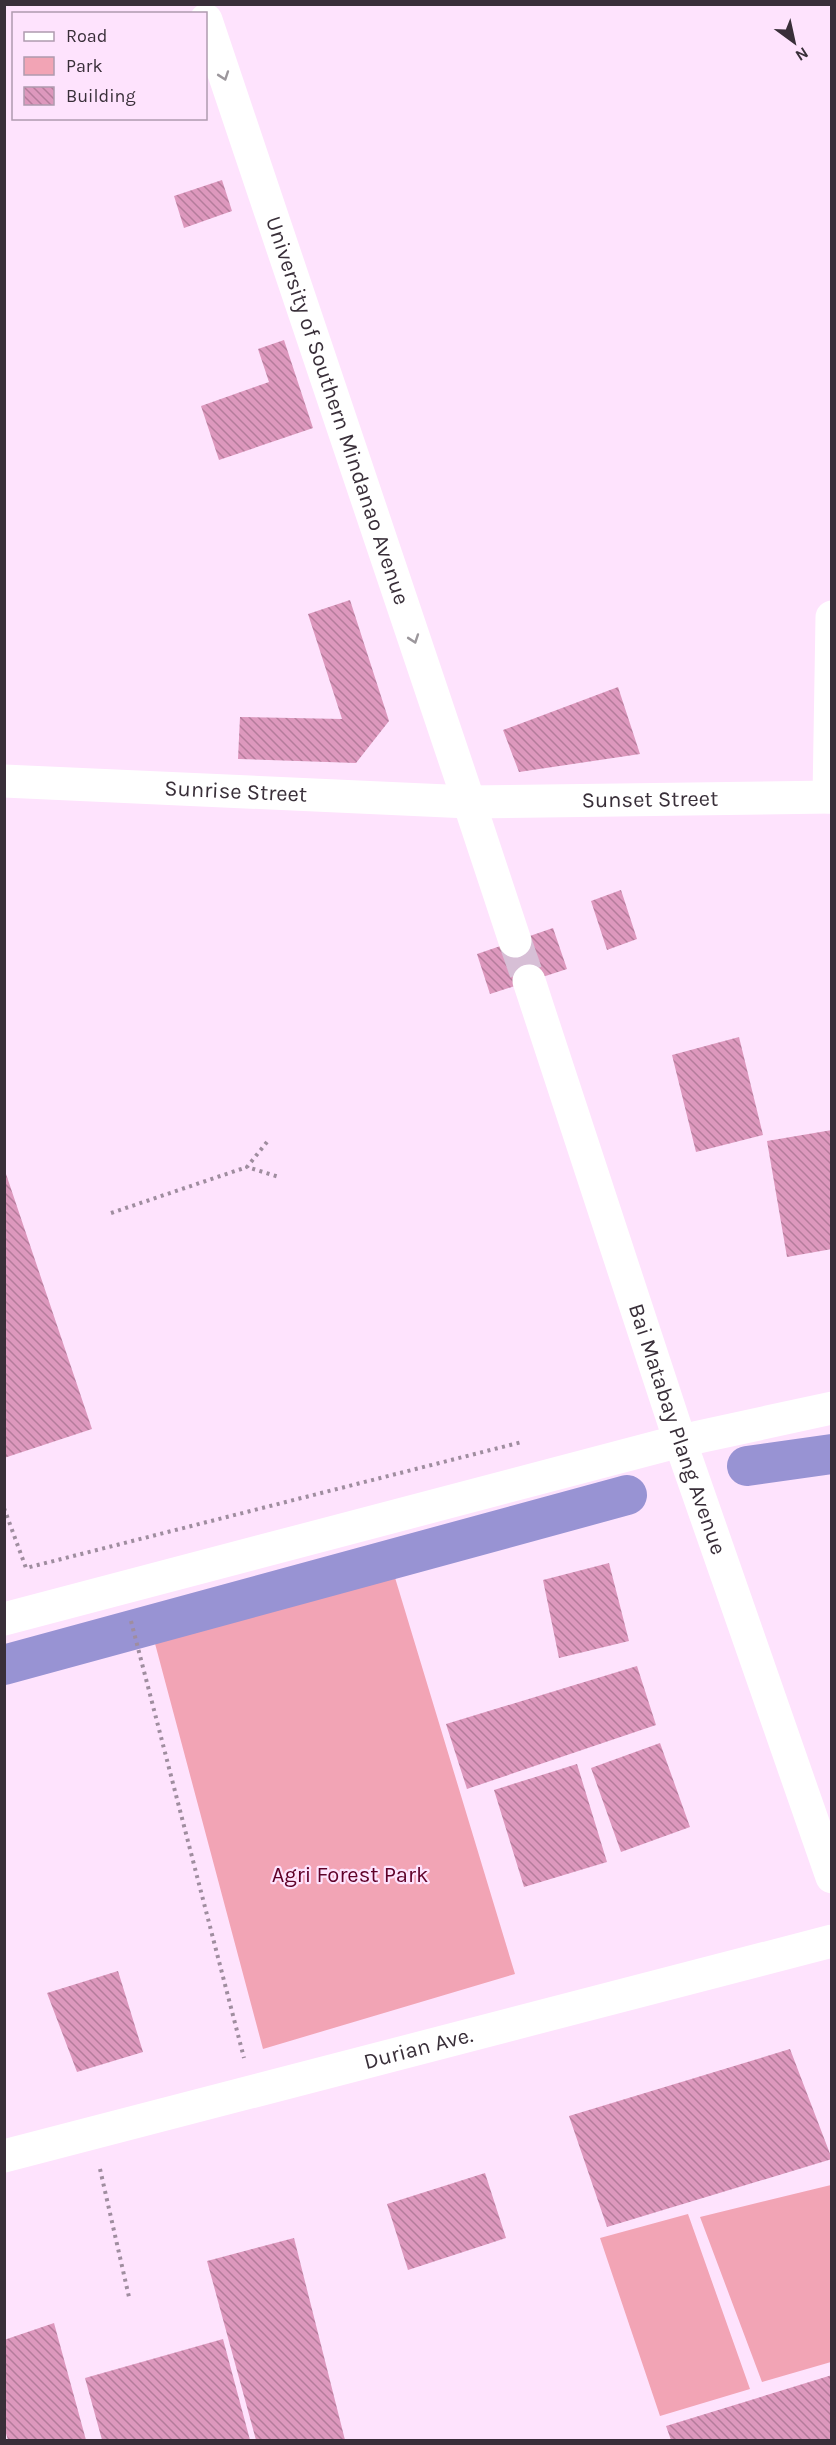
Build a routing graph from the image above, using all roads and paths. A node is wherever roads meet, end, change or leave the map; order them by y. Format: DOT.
graph roads {
  1 [pos="207,24"];
  2 [pos="831,616"];
  3 [pos="4,781"];
  4 [pos="830,797"];
  5 [pos="470,802"];
  6 [pos="515,941"];
  7 [pos="529,981"];
  8 [pos="267,1142"];
  9 [pos="247,1167"];
  10 [pos="279,1177"];
  11 [pos="111,1213"];
  12 [pos="831,1408"];
  13 [pos="533,1439"];
  14 [pos="680,1441"];
  15 [pos="4,1508"];
  16 [pos="128,1611"];
  17 [pos="4,1619"];
  18 [pos="831,1877"];
  19 [pos="831,1941"];
  20 [pos="253,2091"];
  21 [pos="92,2133"];
  22 [pos="4,2156"];
  23 [pos="129,2297"];
  1 -- 5 [label="street, University of Southern Mindanao Avenue, one-way"];
  2 -- 4 [label="street"];
  3 -- 5 [label="street, Sunrise Street"];
  4 -- 5 [label="street, Sunset Street"];
  5 -- 6 [label="street"];
  7 -- 14 [label="street, Bai Matabay Plang Avenue"];
  8 -- 9 [label="path"];
  9 -- 10 [label="path"];
  9 -- 11 [label="path"];
  12 -- 14 [label="street"];
  13 -- 15 [label="path"];
  14 -- 17 [label="street"];
  14 -- 18 [label="street, Bai Matabay Plang Avenue"];
  16 -- 20 [label="path"];
  19 -- 20 [label="street, Durian Ave."];
  20 -- 21 [label="street, Durian Ave."];
  21 -- 22 [label="street, Durian Ave."];
  21 -- 23 [label="path"];
}
